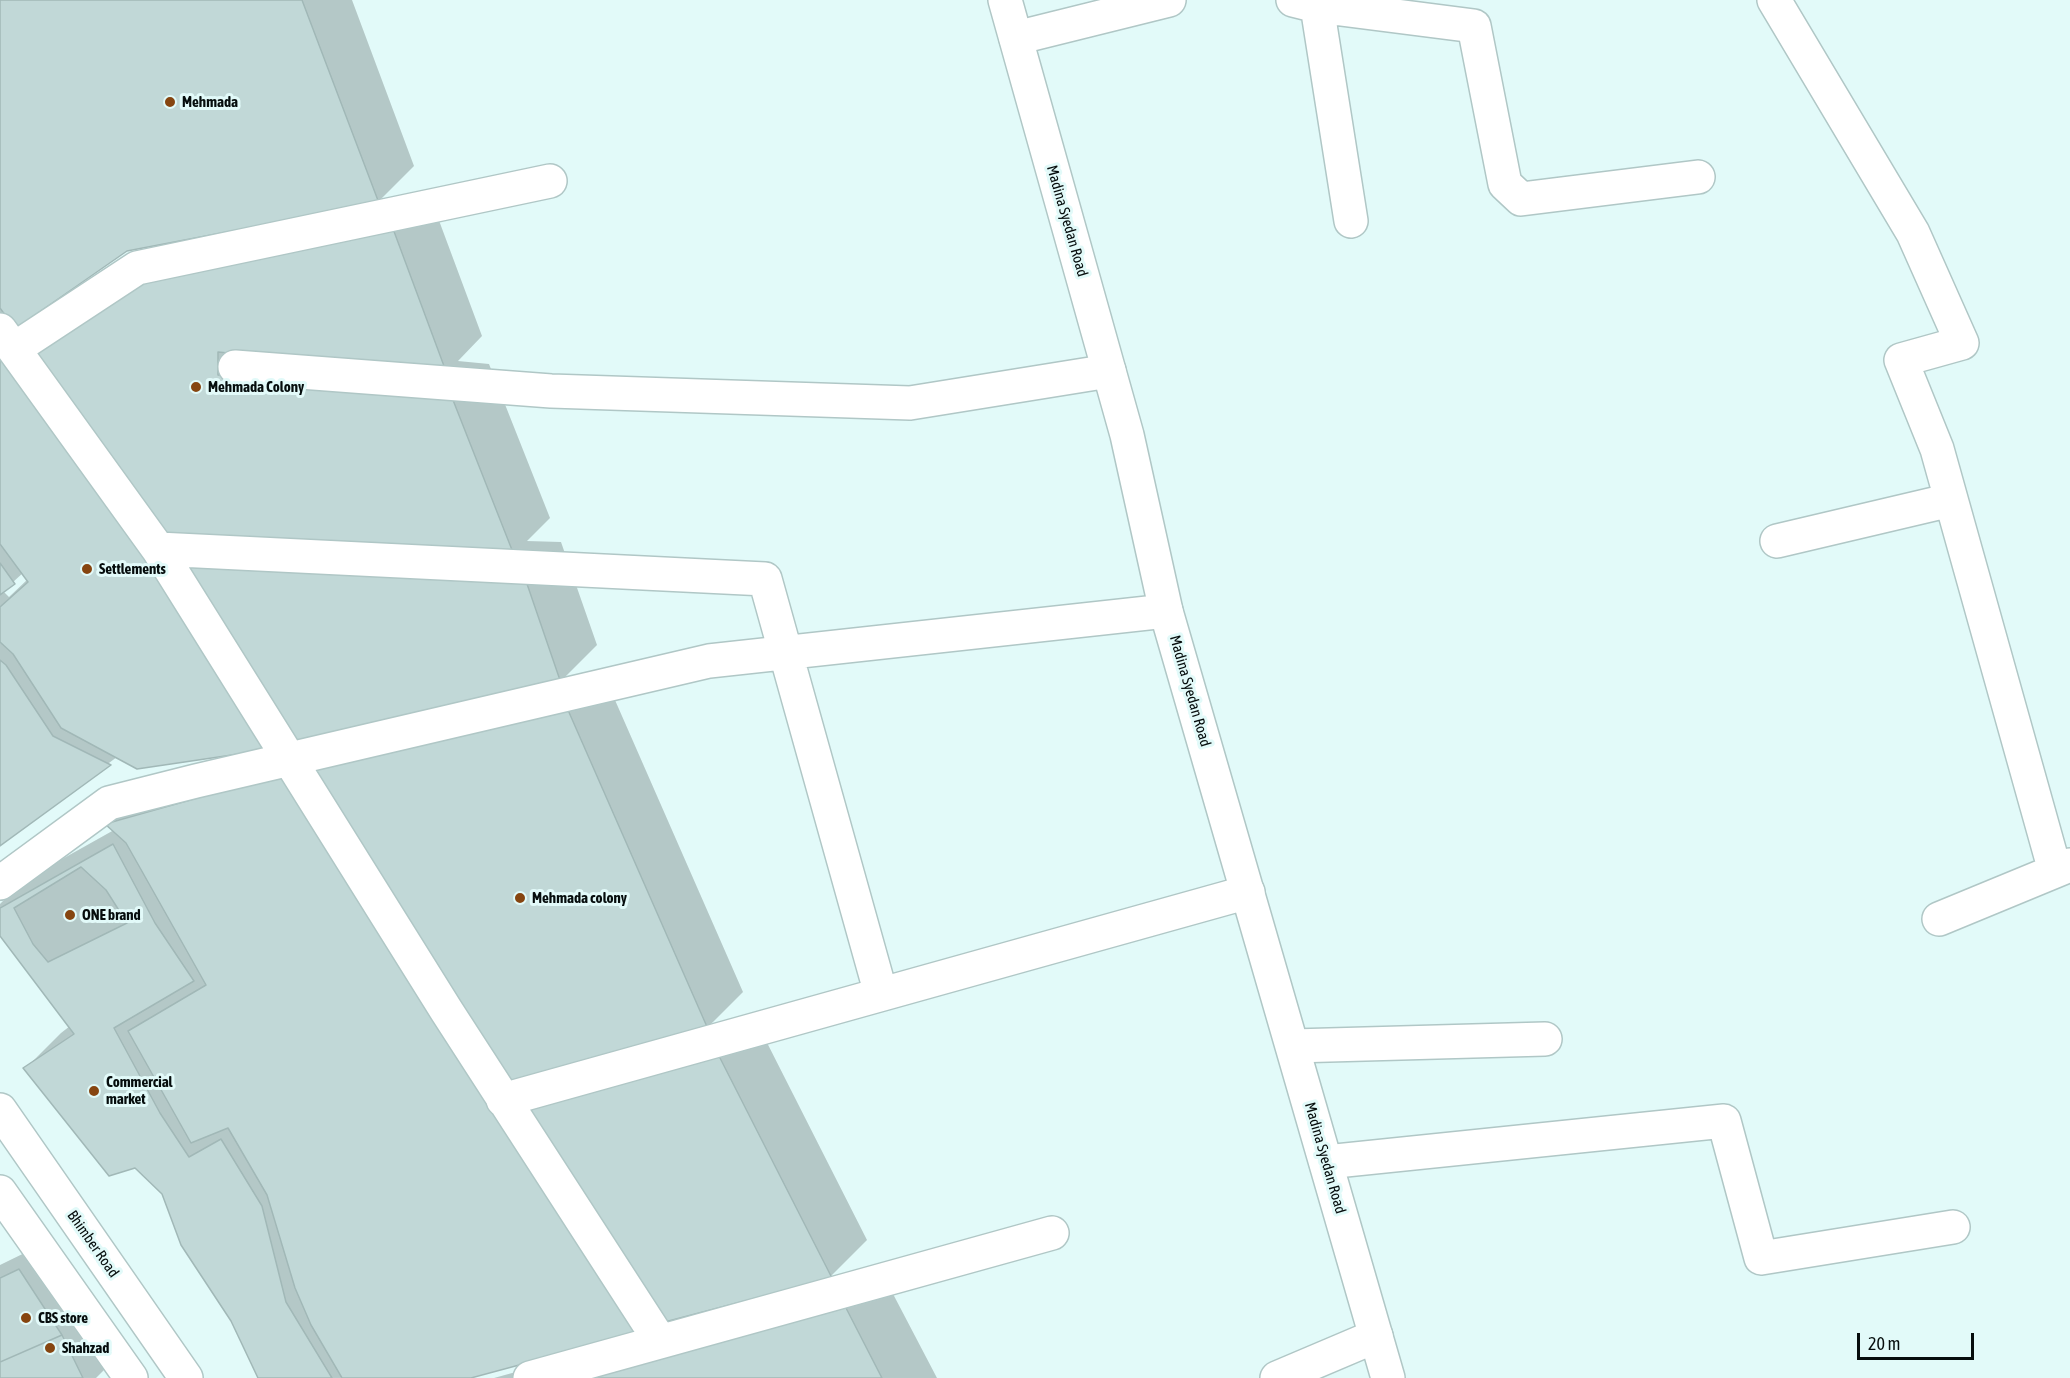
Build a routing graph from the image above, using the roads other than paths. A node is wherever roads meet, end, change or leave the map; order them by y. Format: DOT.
graph roads {
  1 [pos="1005,0"];
  2 [pos="1169,0"];
  3 [pos="1774,0"];
  4 [pos="1305,3"];
  5 [pos="1016,38"];
  6 [pos="1698,177"];
  7 [pos="550,181"];
  8 [pos="1351,221"];
  9 [pos="7,340"];
  10 [pos="235,367"];
  11 [pos="1109,371"];
  12 [pos="1951,500"];
  13 [pos="1778,541"];
  14 [pos="158,549"];
  15 [pos="1167,611"];
  16 [pos="785,653"];
  17 [pos="290,759"];
  18 [pos="2062,868"];
  19 [pos="0,883"];
  20 [pos="1248,892"];
  21 [pos="1939,919"];
  22 [pos="882,994"];
  23 [pos="1545,1039"];
  24 [pos="1293,1046"];
  25 [pos="503,1100"];
  26 [pos="0,1110"];
  27 [pos="1326,1162"];
  28 [pos="0,1192"];
  29 [pos="1953,1227"];
  30 [pos="1052,1233"];
  31 [pos="1376,1336"];
  32 [pos="660,1341"];
  33 [pos="131,1378"];
  34 [pos="186,1378"];
  35 [pos="530,1378"];
  36 [pos="1277,1378"];
  37 [pos="1388,1378"];
  1 -- 5 [label="street, Madina Syedan Road"];
  2 -- 5 [label="street"];
  3 -- 12 [label="street"];
  4 -- 6 [label="street"];
  4 -- 8 [label="street"];
  5 -- 11 [label="street, Madina Syedan Road"];
  7 -- 9 [label="street"];
  9 -- 14 [label="street"];
  10 -- 11 [label="street"];
  11 -- 15 [label="street, Madina Syedan Road"];
  12 -- 13 [label="street"];
  12 -- 18 [label="street"];
  14 -- 16 [label="street"];
  14 -- 17 [label="street"];
  15 -- 16 [label="street"];
  15 -- 20 [label="street, Madina Syedan Road"];
  16 -- 17 [label="street"];
  16 -- 22 [label="street"];
  17 -- 19 [label="street"];
  17 -- 25 [label="street"];
  18 -- 21 [label="street"];
  20 -- 22 [label="street"];
  20 -- 24 [label="street, Madina Syedan Road"];
  22 -- 25 [label="street"];
  23 -- 24 [label="street"];
  24 -- 27 [label="street, Madina Syedan Road"];
  25 -- 32 [label="street"];
  26 -- 34 [label="street, Bhimber Road"];
  27 -- 29 [label="street"];
  27 -- 31 [label="street, Madina Syedan Road"];
  28 -- 33 [label="street"];
  30 -- 32 [label="street"];
  31 -- 36 [label="street"];
  31 -- 37 [label="street, Madina Syedan Road"];
  32 -- 35 [label="street"];
}
